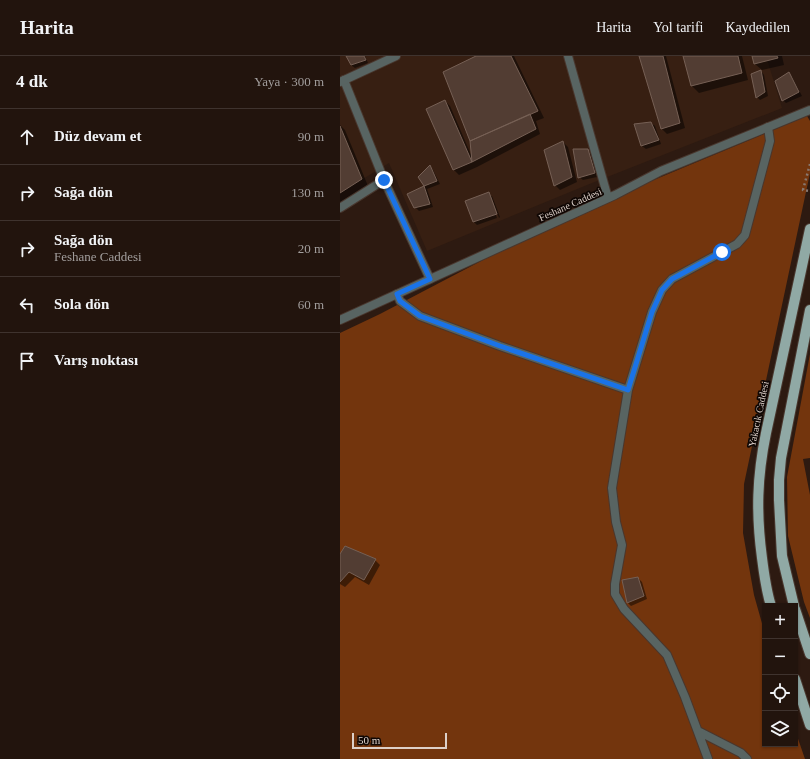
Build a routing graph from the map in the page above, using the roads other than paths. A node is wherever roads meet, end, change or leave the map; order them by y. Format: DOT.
graph roads {
  1 [pos="396,56"];
  2 [pos="568,56"];
  3 [pos="342,81"];
  4 [pos="810,110"];
  5 [pos="768,127"];
  6 [pos="384,180"];
  7 [pos="608,198"];
  8 [pos="340,208"];
  9 [pos="810,229"];
  10 [pos="430,279"];
  11 [pos="397,294"];
  12 [pos="810,310"];
  13 [pos="340,320"];
  14 [pos="628,390"];
  15 [pos="770,603"];
  16 [pos="793,603"];
  17 [pos="798,619"];
  18 [pos="810,654"];
  19 [pos="798,688"];
  20 [pos="810,725"];
  21 [pos="698,730"];
  22 [pos="708,759"];
  23 [pos="747,759"];
  1 -- 3 [label="street"];
  2 -- 7 [label="street"];
  3 -- 6 [label="street"];
  4 -- 5 [label="street, Feshane Caddesi"];
  5 -- 7 [label="street, Feshane Caddesi"];
  5 -- 14 [label="street"];
  6 -- 8 [label="street"];
  6 -- 10 [label="street"];
  7 -- 10 [label="street, Feshane Caddesi"];
  9 -- 15 [label="main road, Yakacık Caddesi"];
  10 -- 11 [label="street, Feshane Caddesi"];
  11 -- 13 [label="street, Feshane Caddesi"];
  11 -- 14 [label="street"];
  12 -- 16 [label="main road"];
  14 -- 21 [label="street"];
  17 -- 18 [label="main road"];
  19 -- 20 [label="main road"];
  21 -- 22 [label="street"];
  21 -- 23 [label="street"];
}
